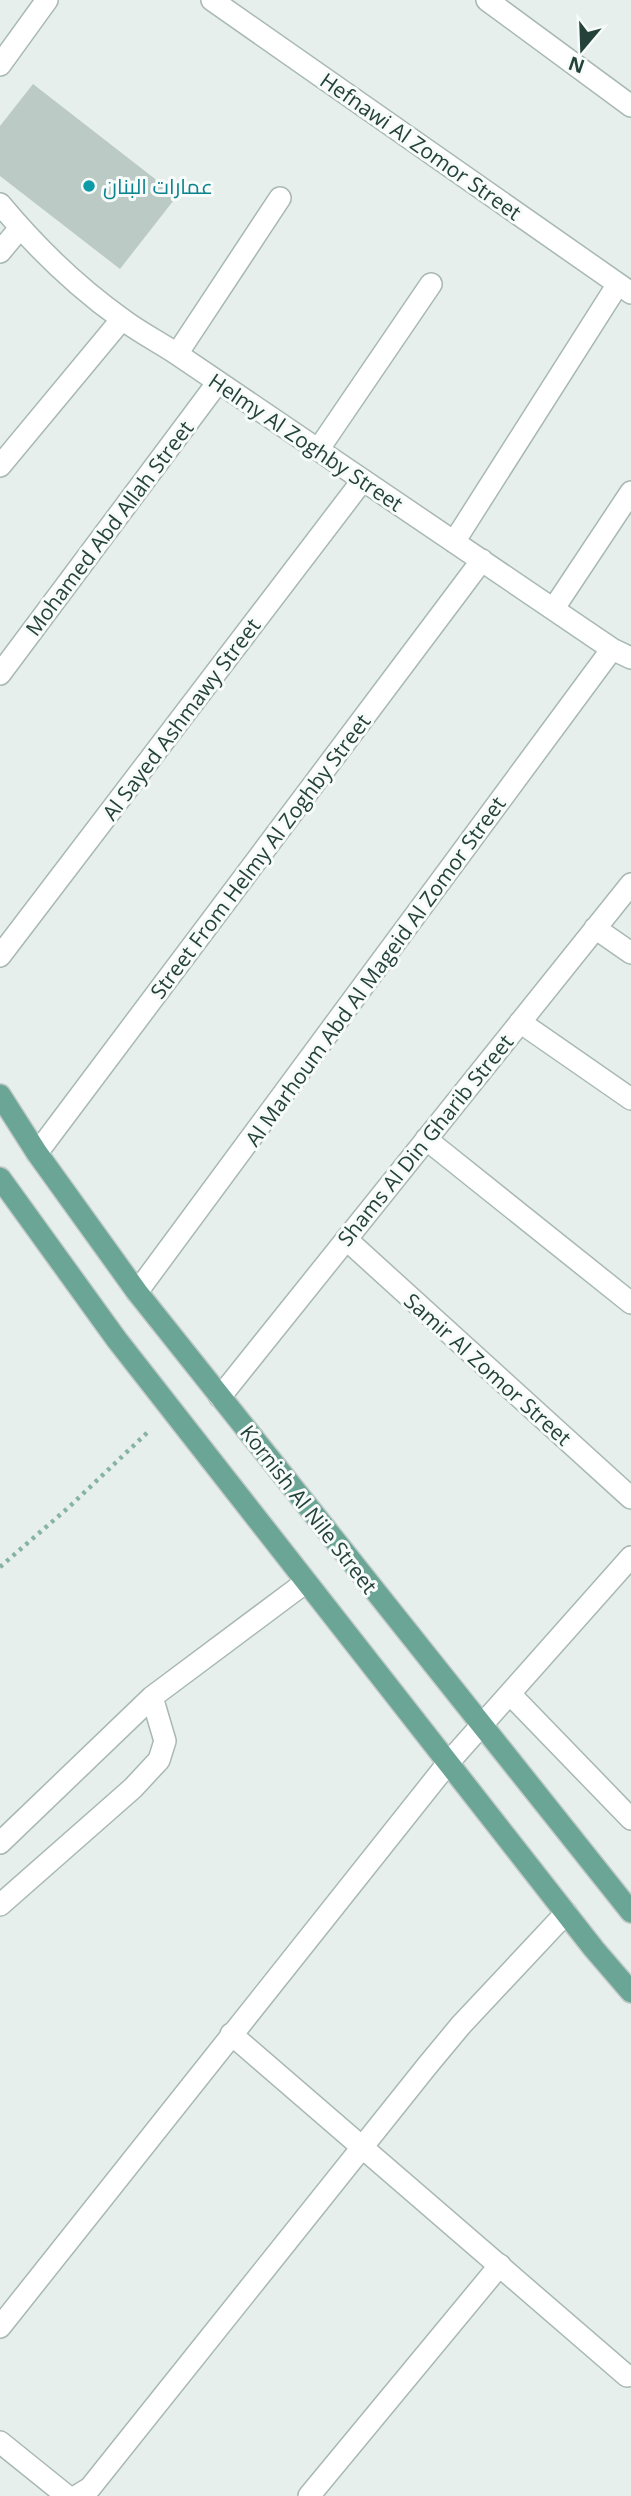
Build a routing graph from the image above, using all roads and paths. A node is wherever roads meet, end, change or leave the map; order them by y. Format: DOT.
graph roads {
  1 [pos="47,0"];
  2 [pos="212,0"];
  3 [pos="488,0"];
  4 [pos="0,65"];
  5 [pos="631,106"];
  6 [pos="280,198"];
  7 [pos="0,204"];
  8 [pos="20,229"];
  9 [pos="0,252"];
  10 [pos="431,284"];
  11 [pos="625,288"];
  12 [pos="122,319"];
  13 [pos="177,354"];
  14 [pos="218,382"];
  15 [pos="318,450"];
  16 [pos="0,466"];
  17 [pos="362,481"];
  18 [pos="631,492"];
  19 [pos="454,542"];
  20 [pos="482,560"];
  21 [pos="554,608"];
  22 [pos="622,653"];
  23 [pos="0,674"];
  24 [pos="631,884"];
  25 [pos="596,928"];
  26 [pos="631,953"];
  27 [pos="0,956"];
  28 [pos="520,1022"];
  29 [pos="0,1095"];
  30 [pos="631,1099"];
  31 [pos="426,1139"];
  32 [pos="37,1153"];
  33 [pos="0,1178"];
  34 [pos="346,1239"];
  35 [pos="137,1292"];
  36 [pos="631,1303"];
  37 [pos="220,1397"];
  38 [pos="171,1410"];
  39 [pos="631,1498"];
  40 [pos="631,1557"];
  41 [pos="0,1567"];
  42 [pos="306,1582"];
  43 [pos="511,1695"];
  44 [pos="152,1697"];
  45 [pos="481,1727"];
  46 [pos="448,1763"];
  47 [pos="631,1819"];
  48 [pos="0,1843"];
  49 [pos="0,1905"];
  50 [pos="631,1912"];
  51 [pos="566,1913"];
  52 [pos="631,1992"];
  53 [pos="231,2034"];
  54 [pos="362,2147"];
  55 [pos="500,2266"];
  56 [pos="0,2327"];
  57 [pos="627,2376"];
  58 [pos="0,2442"];
  59 [pos="67,2496"];
  60 [pos="77,2496"];
  61 [pos="309,2496"];
  1 -- 4 [label="street"];
  2 -- 11 [label="street, Hefnawi Al Zomor Street"];
  3 -- 5 [label="street"];
  6 -- 13 [label="street"];
  7 -- 8 [label="street, Helmy Al Zoghby Street"];
  8 -- 9 [label="street"];
  8 -- 12 [label="street, Helmy Al Zoghby Street"];
  10 -- 15 [label="street"];
  11 -- 19 [label="street"];
  12 -- 13 [label="street, Helmy Al Zoghby Street"];
  12 -- 16 [label="street"];
  13 -- 14 [label="street, Helmy Al Zoghby Street"];
  14 -- 15 [label="street, Helmy Al Zoghby Street"];
  14 -- 23 [label="street, Mohamed Abd Allah Street"];
  15 -- 17 [label="street, Helmy Al Zoghby Street"];
  17 -- 19 [label="street, Helmy Al Zoghby Street"];
  17 -- 27 [label="street, Al Sayed Ashmawy Street"];
  18 -- 21 [label="street"];
  19 -- 20 [label="street, Helmy Al Zoghby Street"];
  20 -- 21 [label="street, Helmy Al Zoghby Street"];
  20 -- 32 [label="street, Street From Helmy Al Zoghby Street"];
  21 -- 22 [label="street, Helmy Al Zoghby Street"];
  22 -- 35 [label="street, Al Marhoum Abd Al Mageid Al Zomor Street"];
  24 -- 25 [label="street, Shams Al Din Gharib Street"];
  25 -- 26 [label="street"];
  25 -- 28 [label="street, Shams Al Din Gharib Street"];
  28 -- 30 [label="street"];
  28 -- 31 [label="street, Shams Al Din Gharib Street"];
  29 -- 32 [label="main road, Kornish Al Nile Street"];
  31 -- 34 [label="street, Shams Al Din Gharib Street"];
  31 -- 36 [label="street"];
  32 -- 35 [label="main road, Kornish Al Nile Street"];
  33 -- 38 [label="main road"];
  34 -- 37 [label="street, Shams Al Din Gharib Street"];
  34 -- 39 [label="street, Samir Al Zomor Street"];
  35 -- 37 [label="main road, Kornish Al Nile Street"];
  37 -- 45 [label="main road, Kornish Al Nile Street"];
  38 -- 41 [label="path"];
  38 -- 42 [label="main road"];
  40 -- 43 [label="street"];
  42 -- 44 [label="street"];
  42 -- 46 [label="main road"];
  43 -- 45 [label="street"];
  43 -- 47 [label="street"];
  44 -- 48 [label="street"];
  44 -- 49 [label="street"];
  45 -- 46 [label="street"];
  45 -- 50 [label="main road, Kornish Al Nile Street"];
  46 -- 51 [label="main road"];
  46 -- 53 [label="street"];
  51 -- 52 [label="main road"];
  51 -- 54 [label="street"];
  53 -- 54 [label="street"];
  53 -- 56 [label="street"];
  54 -- 55 [label="street"];
  54 -- 60 [label="street"];
  55 -- 57 [label="street"];
  55 -- 61 [label="street"];
  58 -- 59 [label="street"];
}
